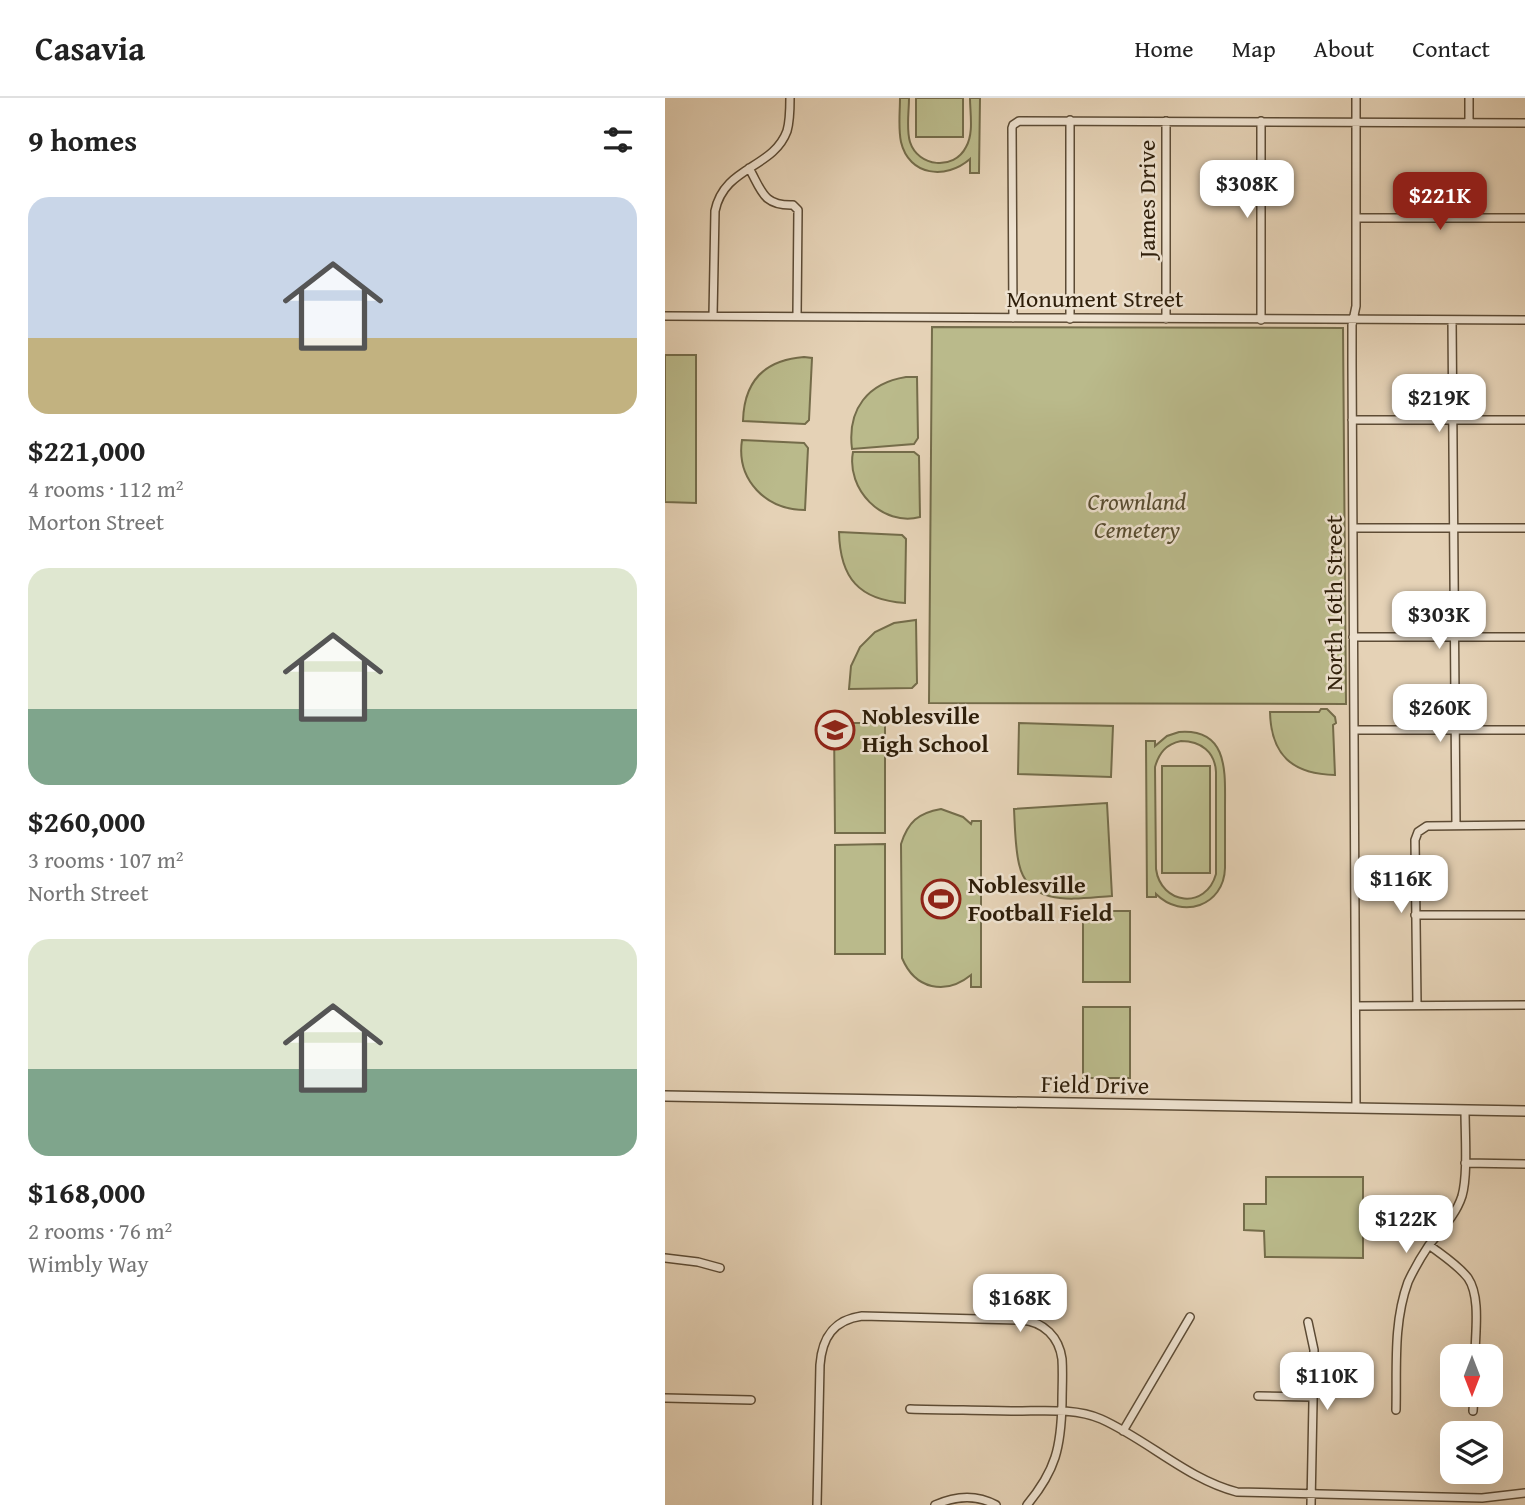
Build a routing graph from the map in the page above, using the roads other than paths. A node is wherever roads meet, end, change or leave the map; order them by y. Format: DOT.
graph roads {
  1 [pos="790,98"];
  2 [pos="1356,98"];
  3 [pos="1469,98"];
  4 [pos="1070,120"];
  5 [pos="1166,121"];
  6 [pos="1261,121"];
  7 [pos="1356,122"];
  8 [pos="1469,123"];
  9 [pos="1525,123"];
  10 [pos="749,168"];
  11 [pos="1356,218"];
  12 [pos="1525,218"];
  13 [pos="665,316"];
  14 [pos="713,316"];
  15 [pos="797,317"];
  16 [pos="1013,318"];
  17 [pos="1070,318"];
  18 [pos="1166,319"];
  19 [pos="1261,320"];
  20 [pos="1353,320"];
  21 [pos="1452,320"];
  22 [pos="1525,320"];
  23 [pos="1352,420"];
  24 [pos="1453,420"];
  25 [pos="1525,420"];
  26 [pos="1525,527"];
  27 [pos="1353,528"];
  28 [pos="1454,528"];
  29 [pos="1353,637"];
  30 [pos="1454,637"];
  31 [pos="1525,637"];
  32 [pos="1354,730"];
  33 [pos="1455,730"];
  34 [pos="1525,730"];
  35 [pos="1456,825"];
  36 [pos="1525,825"];
  37 [pos="1415,915"];
  38 [pos="1525,915"];
  39 [pos="1417,1005"];
  40 [pos="1525,1005"];
  41 [pos="1356,1006"];
  42 [pos="665,1096"];
  43 [pos="1356,1108"];
  44 [pos="1465,1111"];
  45 [pos="1525,1111"];
  46 [pos="1465,1163"];
  47 [pos="1525,1164"];
  48 [pos="1430,1245"];
  49 [pos="665,1258"];
  50 [pos="720,1268"];
  51 [pos="1190,1317"];
  52 [pos="1308,1322"];
  53 [pos="1475,1344"];
  54 [pos="1258,1396"];
  55 [pos="1313,1397"];
  56 [pos="665,1398"];
  57 [pos="751,1400"];
  58 [pos="1473,1407"];
  59 [pos="910,1409"];
  60 [pos="1396,1410"];
  61 [pos="1473,1411"];
  62 [pos="1062,1412"];
  63 [pos="1123,1431"];
  64 [pos="1525,1493"];
  65 [pos="1311,1494"];
  66 [pos="817,1505"];
  67 [pos="935,1505"];
  68 [pos="996,1505"];
  69 [pos="1027,1505"];
  70 [pos="1311,1505"];
  1 -- 10 [label="street"];
  2 -- 7 [label="street, North 16th Street"];
  3 -- 8 [label="street"];
  4 -- 5 [label="street"];
  4 -- 16 [label="street"];
  4 -- 17 [label="street"];
  5 -- 6 [label="street"];
  5 -- 18 [label="street, James Drive"];
  6 -- 7 [label="street"];
  6 -- 19 [label="street"];
  7 -- 8 [label="street"];
  7 -- 11 [label="street, North 16th Street"];
  8 -- 9 [label="street"];
  10 -- 14 [label="street"];
  10 -- 15 [label="street"];
  11 -- 12 [label="street"];
  11 -- 20 [label="street, North 16th Street"];
  13 -- 14 [label="street, Monument Street"];
  14 -- 15 [label="street, Monument Street"];
  15 -- 16 [label="street, Monument Street"];
  16 -- 17 [label="street, Monument Street"];
  17 -- 18 [label="street, Monument Street"];
  18 -- 19 [label="street, Monument Street"];
  19 -- 20 [label="street, Monument Street"];
  20 -- 21 [label="street, Monument Street"];
  20 -- 23 [label="street, North 16th Street"];
  21 -- 22 [label="street, Monument Street"];
  21 -- 24 [label="street"];
  23 -- 24 [label="street"];
  23 -- 27 [label="street, North 16th Street"];
  24 -- 25 [label="street"];
  24 -- 28 [label="street"];
  26 -- 28 [label="street"];
  27 -- 28 [label="street"];
  27 -- 29 [label="street, North 16th Street"];
  28 -- 30 [label="street"];
  29 -- 30 [label="street"];
  29 -- 32 [label="street, North 16th Street"];
  30 -- 31 [label="street"];
  30 -- 33 [label="street"];
  32 -- 33 [label="street"];
  32 -- 41 [label="street, North 16th Street"];
  33 -- 34 [label="street"];
  33 -- 35 [label="street"];
  35 -- 36 [label="street"];
  35 -- 37 [label="street"];
  37 -- 38 [label="street"];
  37 -- 39 [label="street"];
  39 -- 40 [label="street"];
  39 -- 41 [label="street"];
  41 -- 43 [label="street, North 16th Street"];
  42 -- 43 [label="street, Field Drive"];
  43 -- 44 [label="street, Field Drive"];
  44 -- 45 [label="street, Field Drive"];
  44 -- 46 [label="street"];
  46 -- 47 [label="street"];
  46 -- 48 [label="street"];
  48 -- 53 [label="street"];
  48 -- 60 [label="street"];
  49 -- 50 [label="street"];
  51 -- 63 [label="street"];
  52 -- 55 [label="street"];
  54 -- 55 [label="street"];
  55 -- 65 [label="street"];
  56 -- 57 [label="street"];
  58 -- 61 [label="street"];
  59 -- 62 [label="street"];
  62 -- 63 [label="street"];
  62 -- 66 [label="street"];
  62 -- 69 [label="street"];
  63 -- 65 [label="street"];
  64 -- 65 [label="street"];
  65 -- 70 [label="street"];
  67 -- 68 [label="street"];
}
